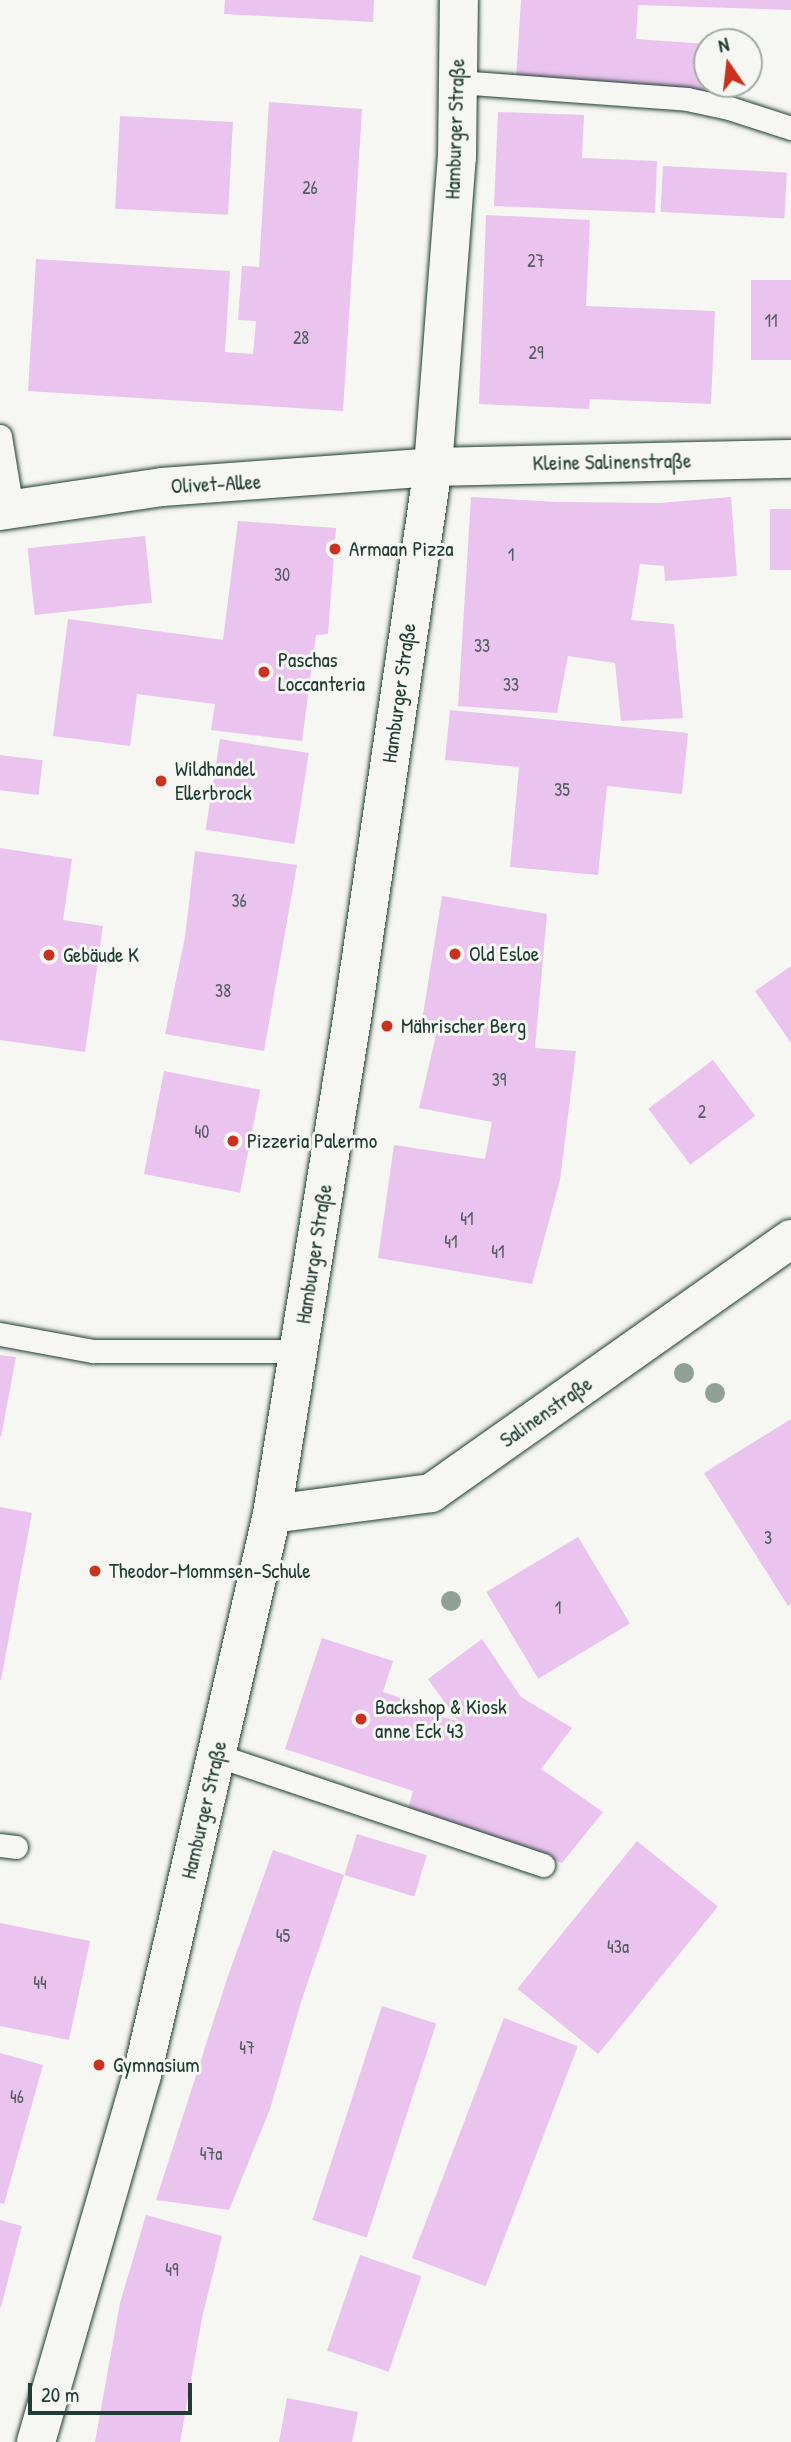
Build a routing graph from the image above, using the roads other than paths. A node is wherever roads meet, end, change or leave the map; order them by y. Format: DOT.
graph roads {
  1 [pos="459,0"];
  2 [pos="458,82"];
  3 [pos="791,128"];
  4 [pos="0,436"];
  5 [pos="791,459"];
  6 [pos="433,467"];
  7 [pos="6,510"];
  8 [pos="791,1239"];
  9 [pos="0,1334"];
  10 [pos="298,1351"];
  11 [pos="272,1514"];
  12 [pos="216,1755"];
  13 [pos="543,1865"];
  14 [pos="36,2442"];
  1 -- 2 [label="street, Hamburger Straße"];
  2 -- 3 [label="lane"];
  2 -- 6 [label="street, Hamburger Straße"];
  4 -- 7 [label="lane"];
  5 -- 6 [label="street, Kleine Salinenstraße"];
  6 -- 7 [label="street, Olivet-Allee"];
  6 -- 10 [label="street, Hamburger Straße"];
  8 -- 11 [label="street, Salinenstraße"];
  9 -- 10 [label="lane"];
  10 -- 11 [label="street, Hamburger Straße"];
  11 -- 12 [label="street, Hamburger Straße"];
  12 -- 13 [label="lane"];
  12 -- 14 [label="street, Hamburger Straße"];
}
